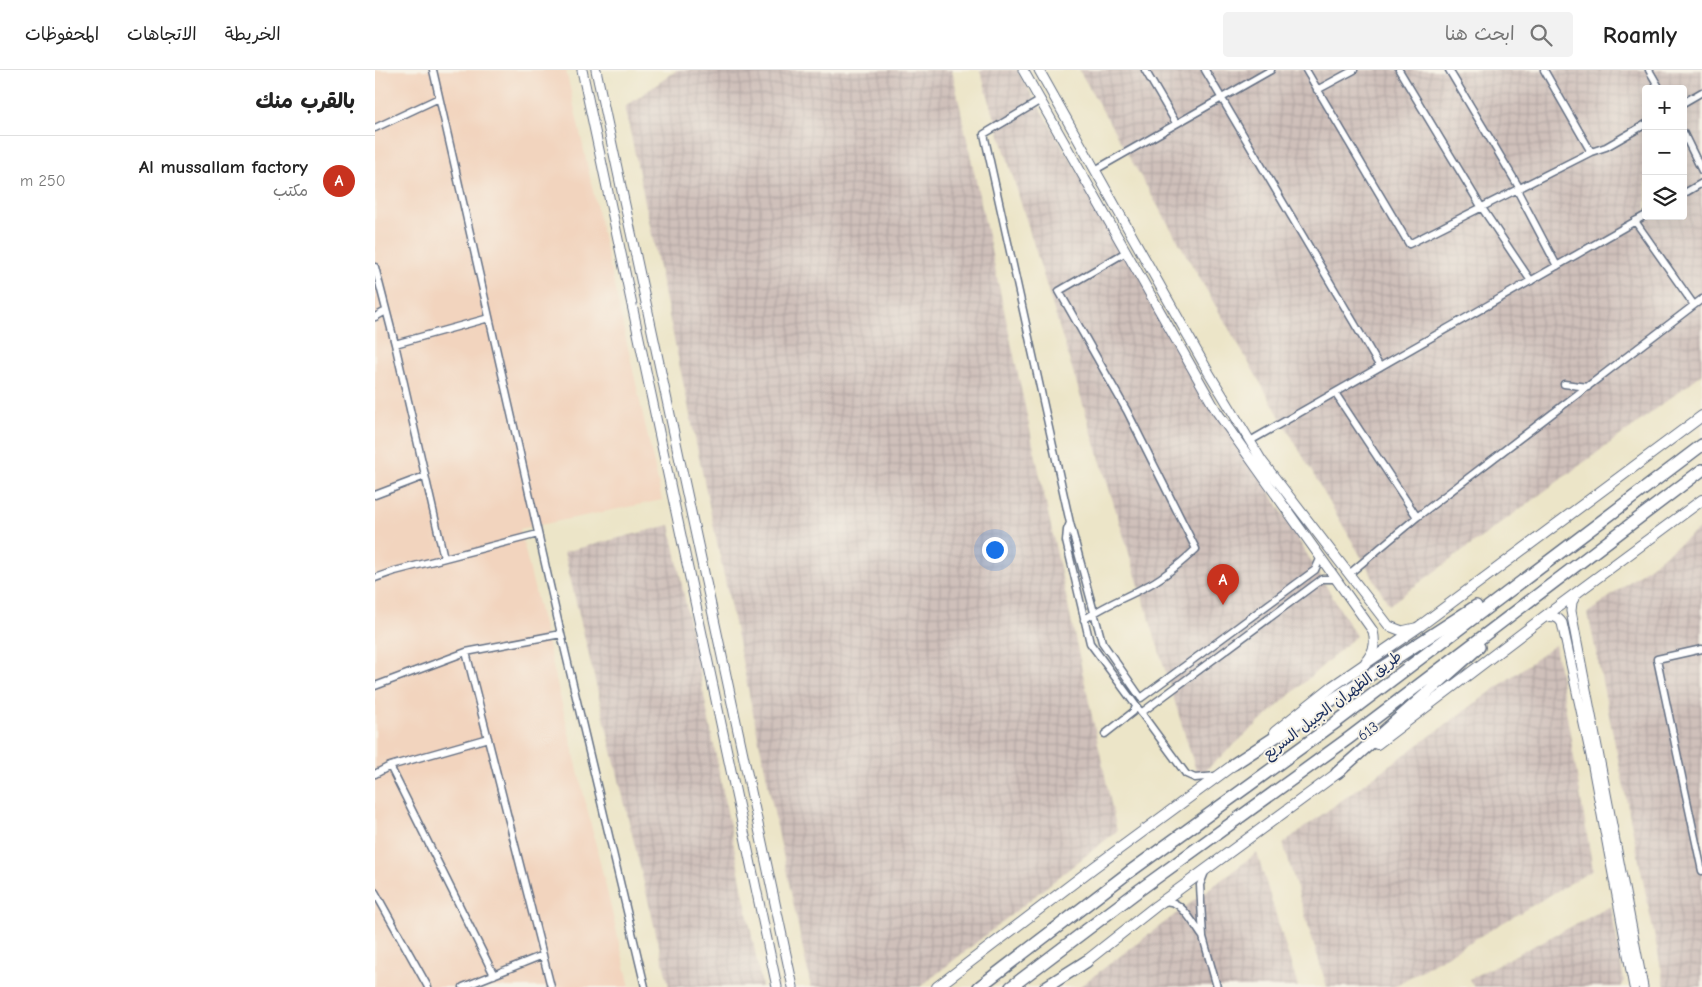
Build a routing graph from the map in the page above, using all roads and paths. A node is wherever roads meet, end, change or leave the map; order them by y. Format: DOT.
graph roads {
  1 [pos="433,70"];
  2 [pos="582,70"];
  3 [pos="597,70"];
  4 [pos="1023,70"];
  5 [pos="1039,70"];
  6 [pos="1145,70"];
  7 [pos="1205,70"];
  8 [pos="1271,70"];
  9 [pos="1306,70"];
  10 [pos="1354,70"];
  11 [pos="1399,70"];
  12 [pos="1449,70"];
  13 [pos="1544,70"];
  14 [pos="1649,70"];
  15 [pos="1658,85"];
  16 [pos="1317,90"];
  17 [pos="1702,92"];
  18 [pos="439,98"];
  19 [pos="1221,98"];
  20 [pos="1041,100"];
  21 [pos="1687,100"];
  22 [pos="1176,123"];
  23 [pos="1642,126"];
  24 [pos="375,128"];
  25 [pos="1687,140"];
  26 [pos="1591,152"];
  27 [pos="1095,170"];
  28 [pos="1702,171"];
  29 [pos="1702,183"];
  30 [pos="1518,189"];
  31 [pos="1687,192"];
  32 [pos="1481,208"];
  33 [pos="1642,217"];
  34 [pos="1635,221"];
  35 [pos="1126,252"];
  36 [pos="1557,266"];
  37 [pos="375,267"];
  38 [pos="1531,281"];
  39 [pos="1702,299"];
  40 [pos="1694,305"];
  41 [pos="386,312"];
  42 [pos="375,317"];
  43 [pos="489,318"];
  44 [pos="395,344"];
  45 [pos="1379,367"];
  46 [pos="1564,384"];
  47 [pos="1588,387"];
  48 [pos="1335,393"];
  49 [pos="1702,416"];
  50 [pos="656,419"];
  51 [pos="1250,442"];
  52 [pos="1702,445"];
  53 [pos="680,457"];
  54 [pos="1702,470"];
  55 [pos="425,476"];
  56 [pos="375,495"];
  57 [pos="1702,500"];
  58 [pos="1417,518"];
  59 [pos="1070,523"];
  60 [pos="1589,529"];
  61 [pos="538,534"];
  62 [pos="684,549"];
  63 [pos="444,558"];
  64 [pos="1320,559"];
  65 [pos="1349,574"];
  66 [pos="375,578"];
  67 [pos="1335,579"];
  68 [pos="1553,582"];
  69 [pos="709,590"];
  70 [pos="1577,593"];
  71 [pos="1272,602"];
  72 [pos="1094,612"];
  73 [pos="1544,617"];
  74 [pos="1084,620"];
  75 [pos="1267,620"];
  76 [pos="1420,626"];
  77 [pos="561,634"];
  78 [pos="1702,649"];
  79 [pos="466,652"];
  80 [pos="1359,668"];
  81 [pos="375,686"];
  82 [pos="1141,698"];
  83 [pos="1135,705"];
  84 [pos="1141,713"];
  85 [pos="1105,734"];
  86 [pos="488,738"];
  87 [pos="1234,764"];
  88 [pos="390,766"];
  89 [pos="375,774"];
  90 [pos="1337,774"];
  91 [pos="1217,776"];
  92 [pos="1702,833"];
  93 [pos="1694,835"];
  94 [pos="1209,866"];
  95 [pos="1702,871"];
  96 [pos="375,892"];
  97 [pos="1155,906"];
  98 [pos="1203,937"];
  99 [pos="543,955"];
  100 [pos="1087,961"];
  101 [pos="494,975"];
  102 [pos="428,987"];
  103 [pos="463,987"];
  104 [pos="551,987"];
  105 [pos="645,987"];
  106 [pos="777,987"];
  107 [pos="793,987"];
  108 [pos="937,987"];
  109 [pos="979,987"];
  110 [pos="1011,987"];
  111 [pos="1047,987"];
  112 [pos="1053,987"];
  113 [pos="1217,987"];
  114 [pos="1634,987"];
  115 [pos="1643,987"];
  1 -- 18 [label="street"];
  2 -- 50 [label="street"];
  3 -- 53 [label="street"];
  4 -- 20 [label="street"];
  5 -- 27 [label="street"];
  6 -- 22 [label="street"];
  7 -- 19 [label="street"];
  8 -- 19 [label="street"];
  9 -- 16 [label="street"];
  10 -- 16 [label="street"];
  11 -- 32 [label="street"];
  12 -- 30 [label="street"];
  13 -- 26 [label="street"];
  14 -- 15 [label="street"];
  16 -- 32 [label="street"];
  17 -- 21 [label="street"];
  18 -- 24 [label="street"];
  18 -- 43 [label="street"];
  19 -- 22 [label="street"];
  19 -- 45 [label="street"];
  20 -- 35 [label="street"];
  20 -- 59 [label="street"];
  22 -- 27 [label="street"];
  23 -- 26 [label="street"];
  25 -- 28 [label="street"];
  26 -- 30 [label="street"];
  27 -- 51 [label="street"];
  29 -- 31 [label="street"];
  30 -- 32 [label="street"];
  30 -- 36 [label="street"];
  32 -- 38 [label="street"];
  33 -- 34 [label="street"];
  34 -- 36 [label="street"];
  34 -- 40 [label="street"];
  35 -- 64 [label="street"];
  35 -- 72 [label="street"];
  36 -- 38 [label="street"];
  37 -- 41 [label="street"];
  38 -- 45 [label="street"];
  39 -- 40 [label="street"];
  40 -- 47 [label="street"];
  41 -- 42 [label="street"];
  41 -- 44 [label="street"];
  43 -- 44 [label="street"];
  43 -- 61 [label="street"];
  44 -- 55 [label="street"];
  45 -- 48 [label="street"];
  46 -- 47 [label="street"];
  47 -- 58 [label="street"];
  48 -- 51 [label="street"];
  48 -- 58 [label="street"];
  49 -- 76 [label="main road"];
  50 -- 53 [label="street"];
  50 -- 62 [label="street"];
  51 -- 65 [label="street"];
  52 -- 60 [label="highway, طريق الظهران الجبيل السريع / 613"];
  53 -- 69 [label="street"];
  54 -- 68 [label="highway, 613"];
  55 -- 56 [label="street"];
  55 -- 63 [label="street"];
  57 -- 70 [label="main road, 613"];
  58 -- 65 [label="street"];
  59 -- 72 [label="street"];
  59 -- 74 [label="street"];
  60 -- 87 [label="highway"];
  60 -- 109 [label="highway, طريق الظهران الجبيل السريع / 613"];
  61 -- 63 [label="street"];
  61 -- 77 [label="street"];
  62 -- 69 [label="street"];
  62 -- 106 [label="street"];
  63 -- 66 [label="street"];
  64 -- 67 [label="street"];
  64 -- 71 [label="street"];
  65 -- 76 [label="street"];
  67 -- 75 [label="street"];
  67 -- 80 [label="street"];
  68 -- 90 [label="highway"];
  68 -- 110 [label="highway, 613"];
  69 -- 107 [label="street"];
  70 -- 73 [label="main road, 613"];
  70 -- 115 [label="street"];
  71 -- 75 [label="street"];
  71 -- 82 [label="street"];
  72 -- 74 [label="street"];
  72 -- 82 [label="street"];
  73 -- 90 [label="main road, 613"];
  73 -- 114 [label="street"];
  74 -- 83 [label="street"];
  75 -- 84 [label="street"];
  76 -- 80 [label="main road"];
  77 -- 79 [label="street"];
  77 -- 105 [label="street"];
  78 -- 93 [label="street"];
  79 -- 81 [label="street"];
  79 -- 86 [label="street"];
  80 -- 87 [label="main road"];
  82 -- 83 [label="street"];
  83 -- 84 [label="street"];
  83 -- 85 [label="street"];
  84 -- 91 [label="street"];
  86 -- 88 [label="street"];
  86 -- 99 [label="street"];
  87 -- 91 [label="main road"];
  88 -- 89 [label="street"];
  88 -- 101 [label="street"];
  90 -- 94 [label="main road, 613"];
  91 -- 108 [label="main road"];
  92 -- 93 [label="street"];
  93 -- 95 [label="street"];
  94 -- 97 [label="main road, 613"];
  94 -- 98 [label="street"];
  96 -- 102 [label="street"];
  97 -- 98 [label="street"];
  97 -- 100 [label="main road, 613"];
  98 -- 113 [label="street"];
  99 -- 101 [label="street"];
  99 -- 104 [label="street"];
  100 -- 111 [label="highway"];
  100 -- 112 [label="main road, 613"];
  101 -- 103 [label="street"];
}
